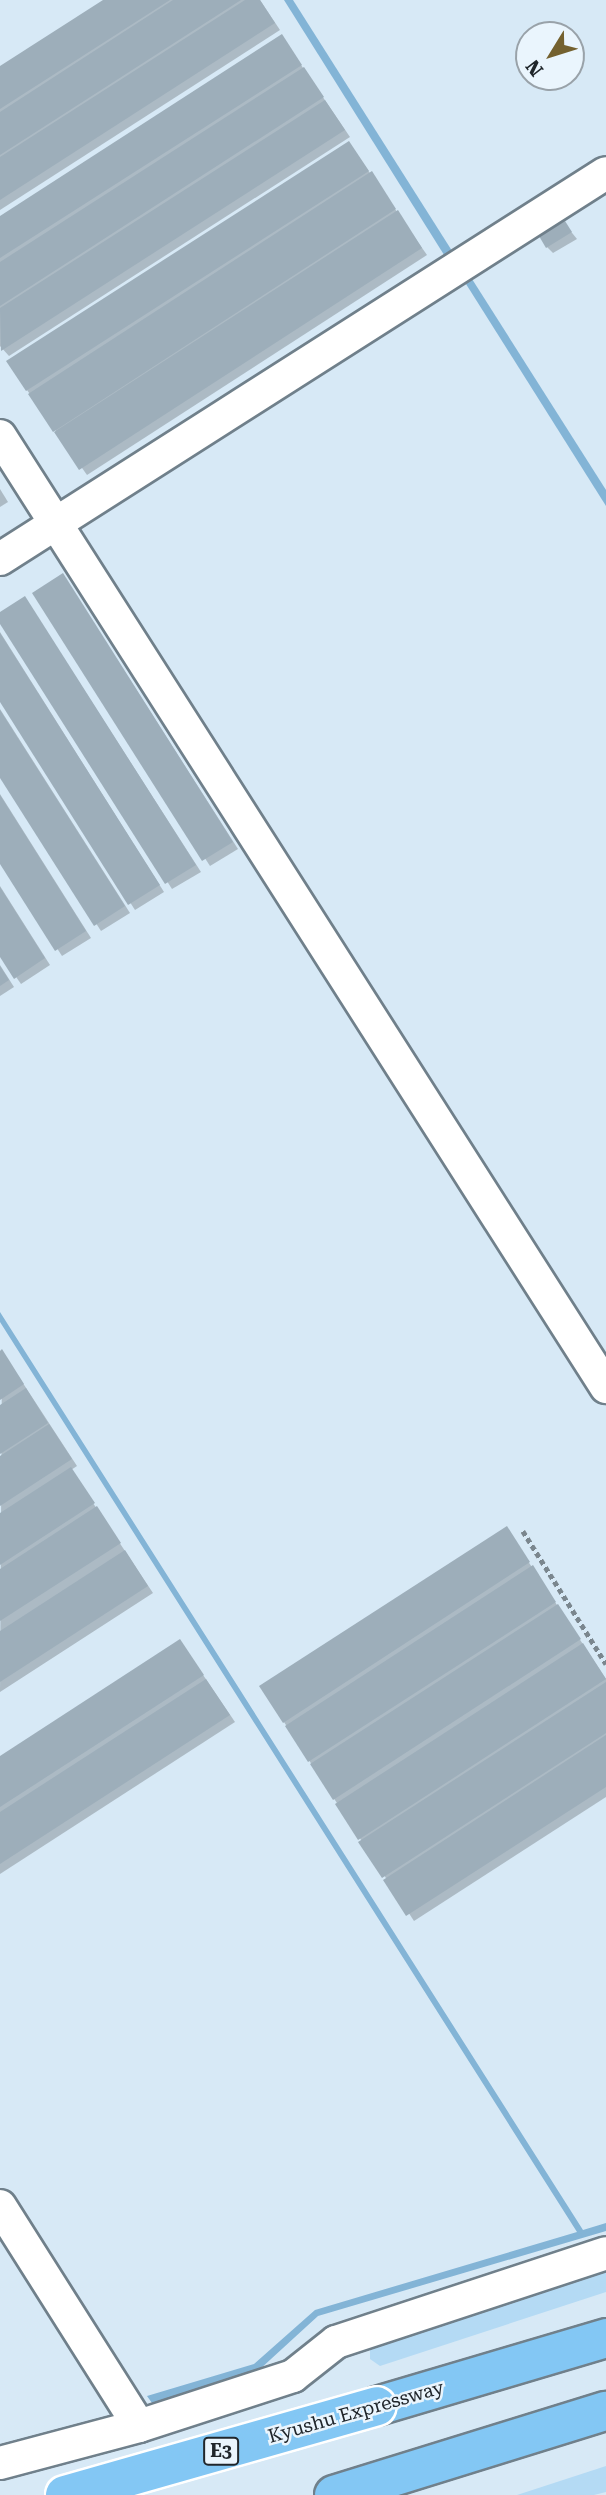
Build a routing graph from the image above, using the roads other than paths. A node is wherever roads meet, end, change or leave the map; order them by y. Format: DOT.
graph roads {
  1 [pos="606,173"];
  2 [pos="0,436"];
  3 [pos="56,523"];
  4 [pos="0,559"];
  5 [pos="606,1387"];
  6 [pos="0,2206"];
  7 [pos="606,2253"];
  8 [pos="606,2338"];
  9 [pos="606,2411"];
  10 [pos="139,2426"];
  11 [pos="96,2437"];
  12 [pos="0,2463"];
  13 [pos="65,2495"];
  14 [pos="113,2495"];
  15 [pos="334,2495"];
  1 -- 3 [label="street"];
  2 -- 3 [label="street"];
  3 -- 4 [label="street"];
  3 -- 5 [label="street"];
  6 -- 10 [label="street"];
  7 -- 10 [label="street"];
  8 -- 13 [label="highway, Kyushu Expressway / E3, bridge"];
  9 -- 15 [label="highway"];
  10 -- 11 [label="street"];
  11 -- 12 [label="street"];
  11 -- 14 [label="street"];
}
